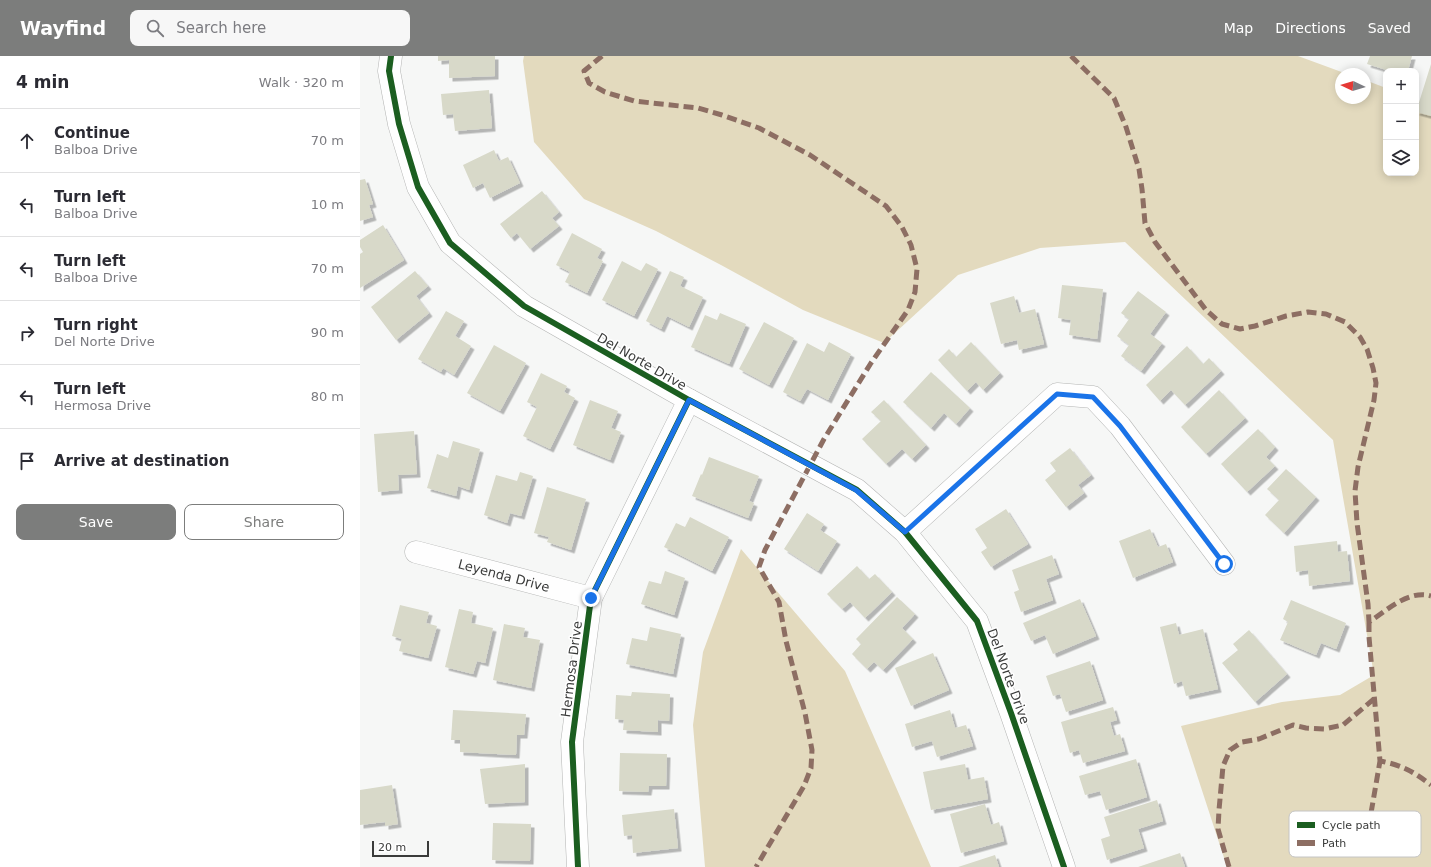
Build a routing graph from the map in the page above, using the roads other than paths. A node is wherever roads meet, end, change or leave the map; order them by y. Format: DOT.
graph roads {
  1 [pos="390,56"];
  2 [pos="689,400"];
  3 [pos="905,532"];
  4 [pos="416,552"];
  5 [pos="1224,564"];
  6 [pos="591,598"];
  7 [pos="578,867"];
  8 [pos="1064,867"];
  1 -- 2 [label="street, Del Norte Drive"];
  2 -- 3 [label="street, Del Norte Drive"];
  2 -- 6 [label="street, Hermosa Drive"];
  3 -- 5 [label="street"];
  3 -- 8 [label="street, Del Norte Drive"];
  4 -- 6 [label="street, Leyenda Drive"];
  6 -- 7 [label="street, Hermosa Drive"];
}
